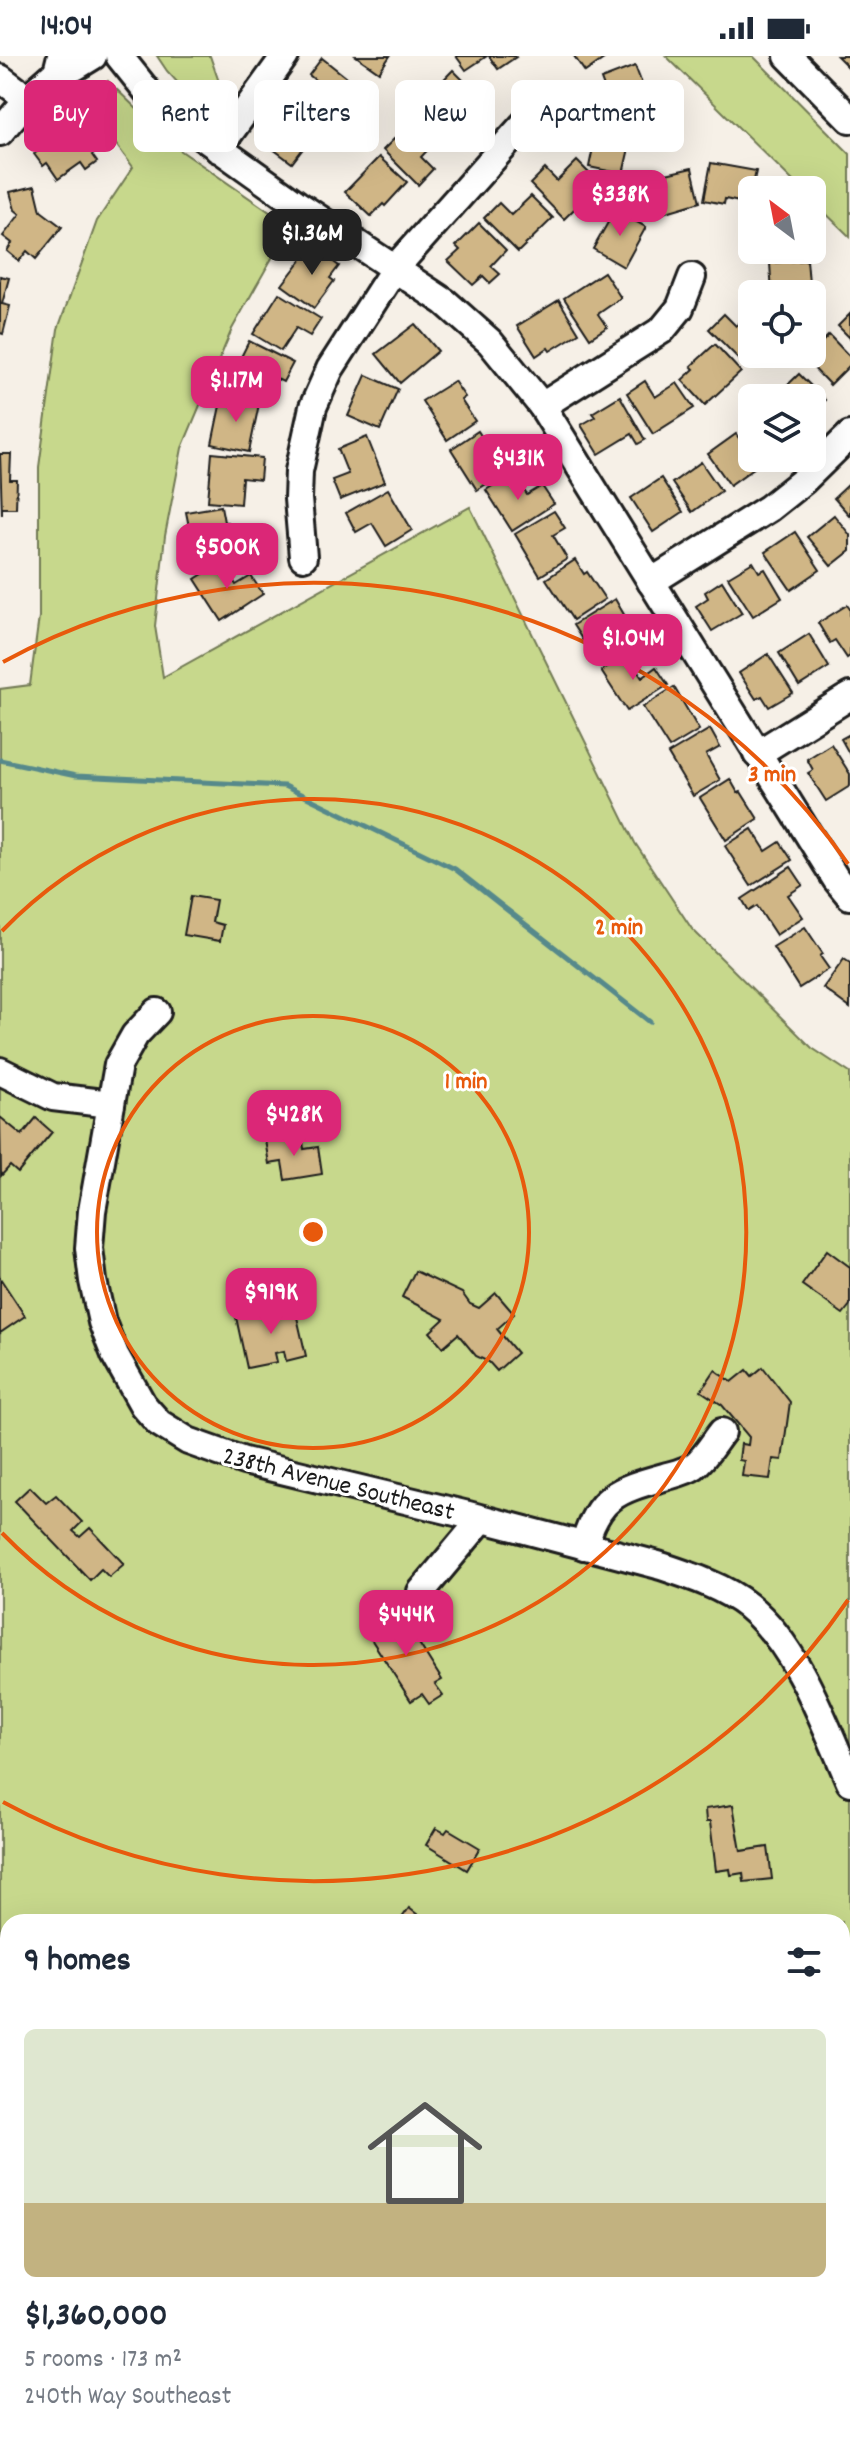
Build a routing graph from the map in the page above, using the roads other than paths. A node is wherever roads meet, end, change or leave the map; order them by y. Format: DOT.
graph roads {
  1 [pos="93,56"];
  2 [pos="119,56"];
  3 [pos="285,56"];
  4 [pos="788,56"];
  5 [pos="59,64"];
  6 [pos="0,78"];
  7 [pos="45,80"];
  8 [pos="138,80"];
  9 [pos="24,96"];
  10 [pos="24,104"];
  11 [pos="850,119"];
  12 [pos="238,121"];
  13 [pos="0,132"];
  14 [pos="511,139"];
  15 [pos="222,152"];
  16 [pos="395,268"];
  17 [pos="692,277"];
  18 [pos="542,406"];
  19 [pos="850,435"];
  20 [pos="303,557"];
  21 [pos="651,582"];
  22 [pos="850,696"];
  23 [pos="757,754"];
  24 [pos="850,896"];
  25 [pos="157,1012"];
  26 [pos="0,1071"];
  27 [pos="111,1104"];
  28 [pos="722,1432"];
  29 [pos="482,1519"];
  30 [pos="584,1546"];
  31 [pos="421,1592"];
  32 [pos="850,1782"];
  1 -- 5 [label="street"];
  2 -- 8 [label="street"];
  3 -- 12 [label="street"];
  4 -- 11 [label="street"];
  5 -- 7 [label="street"];
  6 -- 9 [label="street"];
  10 -- 13 [label="street"];
  14 -- 16 [label="street"];
  15 -- 16 [label="street"];
  16 -- 18 [label="street"];
  16 -- 20 [label="street"];
  17 -- 18 [label="street"];
  18 -- 21 [label="street"];
  19 -- 21 [label="street"];
  21 -- 23 [label="street"];
  22 -- 23 [label="street"];
  23 -- 24 [label="street"];
  25 -- 27 [label="street, 238th Avenue Southeast"];
  26 -- 27 [label="street"];
  27 -- 29 [label="street, 238th Avenue Southeast"];
  28 -- 30 [label="street"];
  29 -- 30 [label="street, 238th Avenue Southeast"];
  29 -- 31 [label="street"];
  30 -- 32 [label="street, 238th Avenue Southeast"];
}
